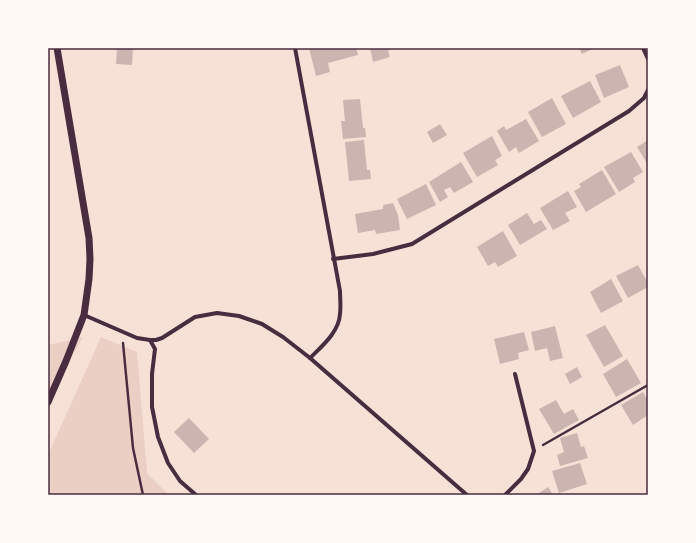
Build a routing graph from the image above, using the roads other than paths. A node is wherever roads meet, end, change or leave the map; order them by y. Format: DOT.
graph roads {
  1 [pos="57,48"];
  2 [pos="295,48"];
  3 [pos="643,48"];
  4 [pos="648,59"];
  5 [pos="648,90"];
  6 [pos="333,259"];
  7 [pos="84,315"];
  8 [pos="150,340"];
  9 [pos="310,358"];
  10 [pos="515,374"];
  11 [pos="48,402"];
  12 [pos="196,495"];
  13 [pos="467,495"];
  14 [pos="505,495"];
  1 -- 7 [label="street"];
  2 -- 6 [label="street"];
  3 -- 4 [label="street"];
  5 -- 6 [label="street"];
  6 -- 9 [label="street"];
  7 -- 8 [label="street"];
  7 -- 11 [label="street"];
  8 -- 9 [label="street"];
  8 -- 12 [label="street"];
  9 -- 13 [label="street"];
  10 -- 14 [label="street"];
}
